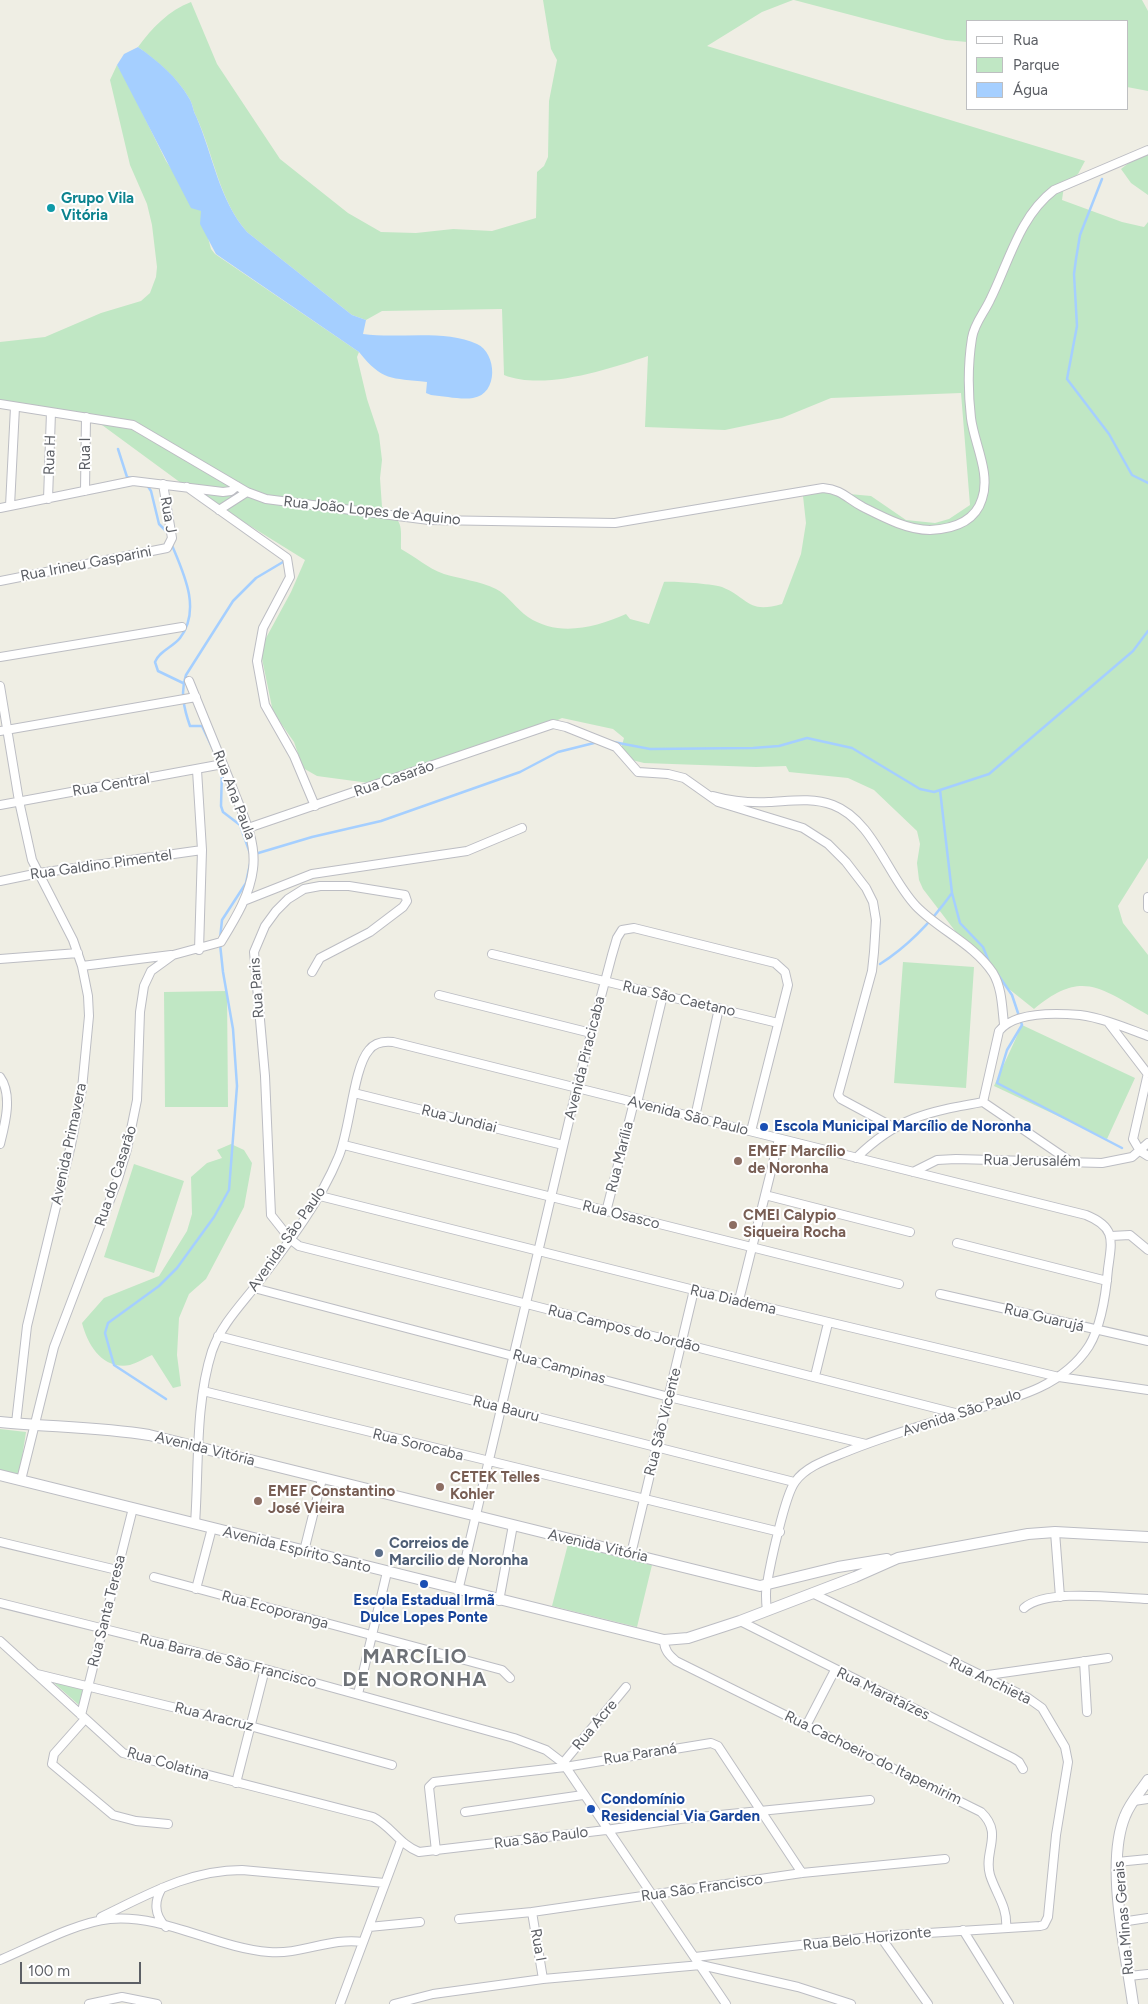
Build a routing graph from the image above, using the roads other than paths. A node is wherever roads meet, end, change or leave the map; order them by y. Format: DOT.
graph roads {
  1 [pos="1148,150"];
  2 [pos="0,404"];
  3 [pos="16,407"];
  4 [pos="51,412"];
  5 [pos="86,417"];
  6 [pos="162,484"];
  7 [pos="237,486"];
  8 [pos="187,487"];
  9 [pos="85,491"];
  10 [pos="247,492"];
  11 [pos="48,499"];
  12 [pos="10,506"];
  13 [pos="0,508"];
  14 [pos="219,510"];
  15 [pos="170,545"];
  16 [pos="0,581"];
  17 [pos="182,627"];
  18 [pos="0,657"];
  19 [pos="189,681"];
  20 [pos="0,686"];
  21 [pos="196,697"];
  22 [pos="4,730"];
  23 [pos="223,764"];
  24 [pos="197,770"];
  25 [pos="708,794"];
  26 [pos="19,801"];
  27 [pos="0,805"];
  28 [pos="315,806"];
  29 [pos="248,828"];
  30 [pos="522,828"];
  31 [pos="202,850"];
  32 [pos="39,872"];
  33 [pos="0,881"];
  34 [pos="1148,897"];
  35 [pos="246,900"];
  36 [pos="1148,908"];
  37 [pos="199,950"];
  38 [pos="78,953"];
  39 [pos="492,954"];
  40 [pos="173,955"];
  41 [pos="0,959"];
  42 [pos="82,966"];
  43 [pos="312,972"];
  44 [pos="604,982"];
  45 [pos="439,995"];
  46 [pos="663,996"];
  47 [pos="719,1008"];
  48 [pos="1108,1022"];
  49 [pos="778,1023"];
  50 [pos="1004,1024"];
  51 [pos="591,1033"];
  52 [pos="1148,1036"];
  53 [pos="1148,1073"];
  54 [pos="0,1077"];
  55 [pos="577,1088"];
  56 [pos="354,1093"];
  57 [pos="3,1101"];
  58 [pos="983,1102"];
  59 [pos="635,1103"];
  60 [pos="695,1117"];
  61 [pos="893,1127"];
  62 [pos="751,1131"];
  63 [pos="779,1139"];
  64 [pos="1148,1143"];
  65 [pos="0,1144"];
  66 [pos="344,1145"];
  67 [pos="563,1145"];
  68 [pos="1140,1152"];
  69 [pos="1148,1156"];
  70 [pos="856,1158"];
  71 [pos="1071,1162"];
  72 [pos="913,1172"];
  73 [pos="765,1195"];
  74 [pos="320,1196"];
  75 [pos="551,1197"];
  76 [pos="606,1212"];
  77 [pos="910,1232"];
  78 [pos="1111,1236"];
  79 [pos="290,1239"];
  80 [pos="956,1243"];
  81 [pos="752,1246"];
  82 [pos="1148,1250"];
  83 [pos="538,1251"];
  84 [pos="1107,1280"];
  85 [pos="899,1284"];
  86 [pos="254,1288"];
  87 [pos="694,1290"];
  88 [pos="940,1294"];
  89 [pos="739,1300"];
  90 [pos="526,1304"];
  91 [pos="828,1323"];
  92 [pos="1096,1330"];
  93 [pos="218,1336"];
  94 [pos="1148,1340"];
  95 [pos="682,1344"];
  96 [pos="513,1355"];
  97 [pos="815,1376"];
  98 [pos="1059,1377"];
  99 [pos="1148,1390"];
  100 [pos="203,1392"];
  101 [pos="669,1397"];
  102 [pos="501,1408"];
  103 [pos="960,1414"];
  104 [pos="2,1420"];
  105 [pos="16,1423"];
  106 [pos="34,1426"];
  107 [pos="866,1444"];
  108 [pos="656,1447"];
  109 [pos="200,1448"];
  110 [pos="488,1462"];
  111 [pos="0,1475"];
  112 [pos="322,1479"];
  113 [pos="21,1480"];
  114 [pos="794,1482"];
  115 [pos="644,1500"];
  116 [pos="133,1508"];
  117 [pos="476,1515"];
  118 [pos="195,1524"];
  119 [pos="513,1526"];
  120 [pos="212,1528"];
  121 [pos="780,1532"];
  122 [pos="1055,1532"];
  123 [pos="1148,1536"];
  124 [pos="0,1542"];
  125 [pos="304,1552"];
  126 [pos="631,1554"];
  127 [pos="898,1558"];
  128 [pos="850,1564"];
  129 [pos="117,1570"];
  130 [pos="387,1572"];
  131 [pos="154,1577"];
  132 [pos="855,1578"];
  133 [pos="766,1586"];
  134 [pos="196,1589"];
  135 [pos="458,1591"];
  136 [pos="812,1593"];
  137 [pos="1060,1597"];
  138 [pos="1148,1599"];
  139 [pos="499,1601"];
  140 [pos="0,1602"];
  141 [pos="1024,1608"];
  142 [pos="767,1611"];
  143 [pos="740,1621"];
  144 [pos="102,1630"];
  145 [pos="372,1636"];
  146 [pos="0,1640"];
  147 [pos="664,1640"];
  148 [pos="1108,1658"];
  149 [pos="1084,1661"];
  150 [pos="265,1669"];
  151 [pos="835,1670"];
  152 [pos="35,1673"];
  153 [pos="980,1676"];
  154 [pos="510,1678"];
  155 [pos="88,1686"];
  156 [pos="626,1687"];
  157 [pos="358,1694"];
  158 [pos="1087,1712"];
  159 [pos="83,1717"];
  160 [pos="250,1726"];
  161 [pos="806,1726"];
  162 [pos="392,1765"];
  163 [pos="564,1765"];
  164 [pos="1023,1769"];
  165 [pos="1148,1780"];
  166 [pos="236,1783"];
  167 [pos="583,1795"];
  168 [pos="1148,1799"];
  169 [pos="870,1800"];
  170 [pos="1134,1801"];
  171 [pos="760,1810"];
  172 [pos="465,1812"];
  173 [pos="373,1817"];
  174 [pos="168,1824"];
  175 [pos="606,1830"];
  176 [pos="402,1840"];
  177 [pos="436,1851"];
  178 [pos="945,1859"];
  179 [pos="1148,1859"];
  180 [pos="1117,1862"];
  181 [pos="802,1873"];
  182 [pos="385,1883"];
  183 [pos="162,1888"];
  184 [pos="653,1895"];
  185 [pos="532,1912"];
  186 [pos="1148,1918"];
  187 [pos="459,1919"];
  188 [pos="90,1922"];
  189 [pos="420,1922"];
  190 [pos="1121,1922"];
  191 [pos="1040,1926"];
  192 [pos="166,1927"];
  193 [pos="369,1927"];
  194 [pos="1006,1928"];
  195 [pos="963,1930"];
  196 [pos="880,1936"];
  197 [pos="363,1942"];
  198 [pos="695,1957"];
  199 [pos="0,1960"];
  200 [pos="701,1965"];
  201 [pos="1148,1974"];
  202 [pos="1129,1976"];
  203 [pos="544,1979"];
  204 [pos="89,2004"];
  205 [pos="157,2004"];
  206 [pos="340,2004"];
  207 [pos="394,2004"];
  208 [pos="726,2004"];
  209 [pos="851,2004"];
  210 [pos="928,2004"];
  211 [pos="1009,2004"];
  212 [pos="1133,2004"];
  1 -- 10 [label="street, Rua João Lopes de Aquino"];
  2 -- 3 [label="street, Rua João Lopes de Aquino"];
  3 -- 4 [label="street, Rua João Lopes de Aquino"];
  3 -- 12 [label="street"];
  4 -- 5 [label="street, Rua João Lopes de Aquino"];
  4 -- 11 [label="street, Rua H"];
  5 -- 7 [label="street, Rua João Lopes de Aquino"];
  5 -- 9 [label="street, Rua I"];
  6 -- 8 [label="street"];
  6 -- 9 [label="street"];
  6 -- 15 [label="street, Rua J"];
  7 -- 8 [label="street"];
  7 -- 10 [label="street, Rua João Lopes de Aquino"];
  8 -- 14 [label="street"];
  9 -- 11 [label="street"];
  10 -- 14 [label="street"];
  11 -- 12 [label="street"];
  12 -- 13 [label="street"];
  14 -- 28 [label="street"];
  15 -- 16 [label="street, Rua Irineu Gasparini"];
  17 -- 18 [label="street"];
  19 -- 21 [label="street, Rua Ana Paula"];
  20 -- 22 [label="street, Avenida Primavera"];
  21 -- 22 [label="street"];
  21 -- 23 [label="street, Rua Ana Paula"];
  22 -- 26 [label="street, Avenida Primavera"];
  23 -- 24 [label="street, Rua Central"];
  23 -- 29 [label="street, Rua Ana Paula"];
  24 -- 26 [label="street, Rua Central"];
  24 -- 31 [label="street"];
  25 -- 28 [label="street, Rua Casarão"];
  25 -- 50 [label="street"];
  25 -- 61 [label="street"];
  26 -- 27 [label="street, Rua Central"];
  26 -- 32 [label="street, Avenida Primavera"];
  28 -- 29 [label="street, Rua Casarão"];
  29 -- 35 [label="street, Rua Ana Paula"];
  30 -- 35 [label="street"];
  31 -- 32 [label="street, Rua Galdino Pimentel"];
  31 -- 37 [label="street"];
  32 -- 33 [label="street, Rua Galdino Pimentel"];
  32 -- 38 [label="street, Avenida Primavera"];
  34 -- 36 [label="street"];
  35 -- 37 [label="street, Rua Ana Paula"];
  37 -- 40 [label="street, Rua do Casarão"];
  38 -- 41 [label="street"];
  38 -- 42 [label="street, Avenida Primavera"];
  39 -- 44 [label="street, Rua São Caetano"];
  40 -- 42 [label="street"];
  40 -- 106 [label="street, Rua do Casarão"];
  42 -- 105 [label="street, Avenida Primavera"];
  43 -- 79 [label="street, Rua Paris"];
  44 -- 46 [label="street, Rua São Caetano"];
  44 -- 49 [label="street, Avenida Piracicaba"];
  44 -- 51 [label="street, Avenida Piracicaba"];
  45 -- 51 [label="street"];
  46 -- 47 [label="street, Rua São Caetano"];
  46 -- 59 [label="street, Rua Marília"];
  47 -- 49 [label="street, Rua São Caetano"];
  47 -- 60 [label="street"];
  48 -- 50 [label="street"];
  48 -- 52 [label="street"];
  48 -- 53 [label="street"];
  49 -- 62 [label="street, Avenida Piracicaba"];
  50 -- 58 [label="street"];
  51 -- 55 [label="street, Avenida Piracicaba"];
  53 -- 68 [label="street"];
  54 -- 57 [label="street"];
  55 -- 56 [label="street, Avenida São Paulo"];
  55 -- 59 [label="street, Avenida São Paulo"];
  55 -- 67 [label="street, Avenida Piracicaba"];
  56 -- 66 [label="street, Avenida São Paulo"];
  56 -- 67 [label="street, Rua Jundiai"];
  57 -- 65 [label="street"];
  58 -- 61 [label="street"];
  58 -- 71 [label="street"];
  59 -- 60 [label="street, Avenida São Paulo"];
  59 -- 76 [label="street, Rua Marília"];
  60 -- 62 [label="street, Avenida São Paulo"];
  61 -- 70 [label="street"];
  62 -- 63 [label="street, Avenida São Paulo"];
  63 -- 70 [label="street, Avenida São Paulo"];
  63 -- 73 [label="street"];
  64 -- 68 [label="street, Rua Jerusalém"];
  66 -- 74 [label="street, Avenida São Paulo"];
  66 -- 75 [label="street, Rua Osasco"];
  67 -- 75 [label="street, Avenida Piracicaba"];
  68 -- 69 [label="street"];
  68 -- 71 [label="street, Rua Jerusalém"];
  70 -- 72 [label="street, Avenida São Paulo"];
  71 -- 72 [label="street, Rua Jerusalém"];
  72 -- 78 [label="street, Avenida São Paulo"];
  73 -- 77 [label="street"];
  73 -- 81 [label="street"];
  74 -- 79 [label="street, Avenida São Paulo"];
  74 -- 83 [label="street, Rua Diadema"];
  75 -- 76 [label="street, Rua Osasco"];
  75 -- 83 [label="street, Avenida Piracicaba"];
  76 -- 81 [label="street, Rua Osasco"];
  78 -- 82 [label="street"];
  78 -- 84 [label="street, Avenida São Paulo"];
  79 -- 86 [label="street, Avenida São Paulo"];
  79 -- 90 [label="street, Rua Campos do Jordão"];
  80 -- 84 [label="street"];
  81 -- 85 [label="street, Rua Osasco"];
  81 -- 89 [label="street"];
  83 -- 87 [label="street, Rua Diadema"];
  83 -- 90 [label="street, Avenida Piracicaba"];
  84 -- 92 [label="street, Avenida São Paulo"];
  86 -- 93 [label="street, Avenida São Paulo"];
  86 -- 96 [label="street, Rua Campinas"];
  87 -- 89 [label="street, Rua Diadema"];
  87 -- 95 [label="street, Rua São Vicente"];
  88 -- 92 [label="street, Rua Guarujá"];
  89 -- 91 [label="street, Rua Diadema"];
  90 -- 95 [label="street, Rua Campos do Jordão"];
  90 -- 96 [label="street, Avenida Piracicaba"];
  91 -- 97 [label="street"];
  91 -- 98 [label="street, Rua Diadema"];
  92 -- 94 [label="street, Rua Guarujá"];
  92 -- 98 [label="street, Avenida São Paulo"];
  93 -- 100 [label="street, Avenida São Paulo"];
  93 -- 102 [label="street, Rua Bauru"];
  95 -- 97 [label="street, Rua Campos do Jordão"];
  95 -- 101 [label="street, Rua São Vicente"];
  96 -- 101 [label="street, Rua Campinas"];
  96 -- 102 [label="street, Avenida Piracicaba"];
  97 -- 103 [label="street, Rua Campos do Jordão"];
  98 -- 99 [label="street, Rua Diadema"];
  98 -- 103 [label="street, Avenida São Paulo"];
  100 -- 109 [label="street, Avenida São Paulo"];
  100 -- 110 [label="street, Rua Sorocaba"];
  101 -- 107 [label="street, Rua Campinas"];
  101 -- 108 [label="street, Rua São Vicente"];
  102 -- 108 [label="street, Rua Bauru"];
  102 -- 110 [label="street, Avenida Piracicaba"];
  103 -- 107 [label="street, Avenida São Paulo"];
  104 -- 105 [label="street, Avenida Vitória"];
  105 -- 106 [label="street, Avenida Vitória"];
  106 -- 109 [label="street, Avenida Vitória"];
  106 -- 113 [label="street"];
  107 -- 114 [label="street, Avenida São Paulo"];
  108 -- 114 [label="street, Rua Bauru"];
  108 -- 115 [label="street, Rua São Vicente"];
  109 -- 112 [label="street, Avenida Vitória"];
  109 -- 118 [label="street, Avenida São Paulo"];
  110 -- 115 [label="street, Rua Sorocaba"];
  110 -- 117 [label="street, Avenida Piracicaba"];
  111 -- 113 [label="street, Avenida Espírito Santo"];
  112 -- 117 [label="street, Avenida Vitória"];
  112 -- 125 [label="street"];
  113 -- 116 [label="street, Avenida Espírito Santo"];
  114 -- 121 [label="street"];
  115 -- 121 [label="street, Rua Sorocaba"];
  115 -- 126 [label="street, Rua São Vicente"];
  116 -- 118 [label="street, Avenida Espírito Santo"];
  116 -- 129 [label="street, Rua Santa Teresa"];
  117 -- 119 [label="street, Avenida Vitória"];
  117 -- 135 [label="street, Avenida Piracicaba"];
  118 -- 120 [label="street, Avenida Espírito Santo"];
  119 -- 126 [label="street, Avenida Vitória"];
  119 -- 139 [label="street"];
  120 -- 125 [label="street, Avenida Espírito Santo"];
  120 -- 134 [label="street"];
  121 -- 133 [label="street"];
  122 -- 123 [label="street, Avenida Espírito Santo"];
  122 -- 127 [label="street, Avenida Espírito Santo"];
  122 -- 137 [label="street"];
  124 -- 129 [label="street"];
  125 -- 130 [label="street, Avenida Espírito Santo"];
  126 -- 133 [label="street, Avenida Vitória"];
  127 -- 128 [label="street, Avenida Vitória"];
  127 -- 132 [label="street, Avenida Espírito Santo"];
  128 -- 132 [label="street"];
  128 -- 133 [label="street, Avenida Vitória"];
  129 -- 144 [label="street, Rua Santa Teresa"];
  130 -- 135 [label="street, Avenida Espírito Santo"];
  130 -- 145 [label="street"];
  131 -- 134 [label="street, Rua Ecoporanga"];
  132 -- 136 [label="street, Avenida Espírito Santo"];
  133 -- 142 [label="street"];
  134 -- 145 [label="street, Rua Ecoporanga"];
  135 -- 139 [label="street, Avenida Espírito Santo"];
  136 -- 142 [label="street, Avenida Espírito Santo"];
  136 -- 153 [label="street, Rua Anchieta"];
  137 -- 138 [label="street"];
  137 -- 141 [label="street"];
  139 -- 147 [label="street, Avenida Espírito Santo"];
  140 -- 144 [label="street, Rua Barra de São Francisco"];
  142 -- 143 [label="street, Avenida Espírito Santo"];
  143 -- 147 [label="street, Avenida Espírito Santo"];
  143 -- 151 [label="street, Rua Marataízes"];
  144 -- 150 [label="street, Rua Barra de São Francisco"];
  144 -- 155 [label="street, Rua Santa Teresa"];
  145 -- 154 [label="street, Rua Ecoporanga"];
  145 -- 157 [label="street"];
  146 -- 152 [label="street, Rua Colatina"];
  147 -- 161 [label="street, Rua Cachoeiro do Itapemirim"];
  148 -- 149 [label="street"];
  149 -- 153 [label="street"];
  149 -- 158 [label="street"];
  150 -- 157 [label="street, Rua Barra de São Francisco"];
  150 -- 160 [label="street"];
  151 -- 161 [label="street"];
  151 -- 164 [label="street, Rua Marataízes"];
  152 -- 155 [label="street, Rua Aracruz"];
  152 -- 159 [label="street, Rua Colatina"];
  153 -- 191 [label="street, Rua Anchieta"];
  155 -- 159 [label="street, Rua Santa Teresa"];
  155 -- 160 [label="street, Rua Aracruz"];
  156 -- 163 [label="street, Rua Acre"];
  157 -- 163 [label="street, Rua Barra de São Francisco"];
  159 -- 166 [label="street, Rua Colatina"];
  159 -- 174 [label="street"];
  160 -- 162 [label="street, Rua Aracruz"];
  160 -- 166 [label="street"];
  161 -- 194 [label="street, Rua Cachoeiro do Itapemirim"];
  163 -- 167 [label="street"];
  163 -- 171 [label="street, Rua Paraná"];
  163 -- 177 [label="street, Rua Paraná"];
  165 -- 170 [label="street, Rua Minas Gerais"];
  166 -- 173 [label="street, Rua Colatina"];
  167 -- 172 [label="street"];
  167 -- 175 [label="street"];
  168 -- 170 [label="street"];
  169 -- 171 [label="street, Rua São Paulo"];
  170 -- 180 [label="street, Rua Minas Gerais"];
  171 -- 175 [label="street, Rua São Paulo"];
  171 -- 181 [label="street"];
  173 -- 176 [label="street, Rua São Paulo"];
  175 -- 177 [label="street, Rua São Paulo"];
  175 -- 184 [label="street"];
  176 -- 177 [label="street, Rua São Paulo"];
  176 -- 182 [label="street"];
  178 -- 181 [label="street, Rua São Francisco"];
  179 -- 180 [label="street"];
  180 -- 190 [label="street, Rua Minas Gerais"];
  181 -- 184 [label="street, Rua São Francisco"];
  182 -- 183 [label="street"];
  182 -- 193 [label="street"];
  183 -- 188 [label="street"];
  183 -- 192 [label="street"];
  184 -- 185 [label="street, Rua São Francisco"];
  184 -- 198 [label="street"];
  185 -- 187 [label="street, Rua São Francisco"];
  185 -- 203 [label="street, Rua I"];
  186 -- 190 [label="street"];
  188 -- 192 [label="street"];
  188 -- 199 [label="street"];
  189 -- 193 [label="street"];
  190 -- 202 [label="street, Rua Minas Gerais"];
  191 -- 194 [label="street, Rua Belo Horizonte"];
  192 -- 197 [label="street"];
  193 -- 197 [label="street"];
  194 -- 195 [label="street, Rua Belo Horizonte"];
  195 -- 196 [label="street, Rua Belo Horizonte"];
  195 -- 211 [label="street"];
  196 -- 198 [label="street, Rua Belo Horizonte"];
  196 -- 210 [label="street"];
  197 -- 206 [label="street"];
  198 -- 200 [label="street"];
  200 -- 203 [label="street"];
  200 -- 208 [label="street"];
  200 -- 209 [label="street"];
  201 -- 202 [label="street"];
  202 -- 212 [label="street, Rua Minas Gerais"];
  203 -- 207 [label="street"];
  204 -- 205 [label="street"];
}
